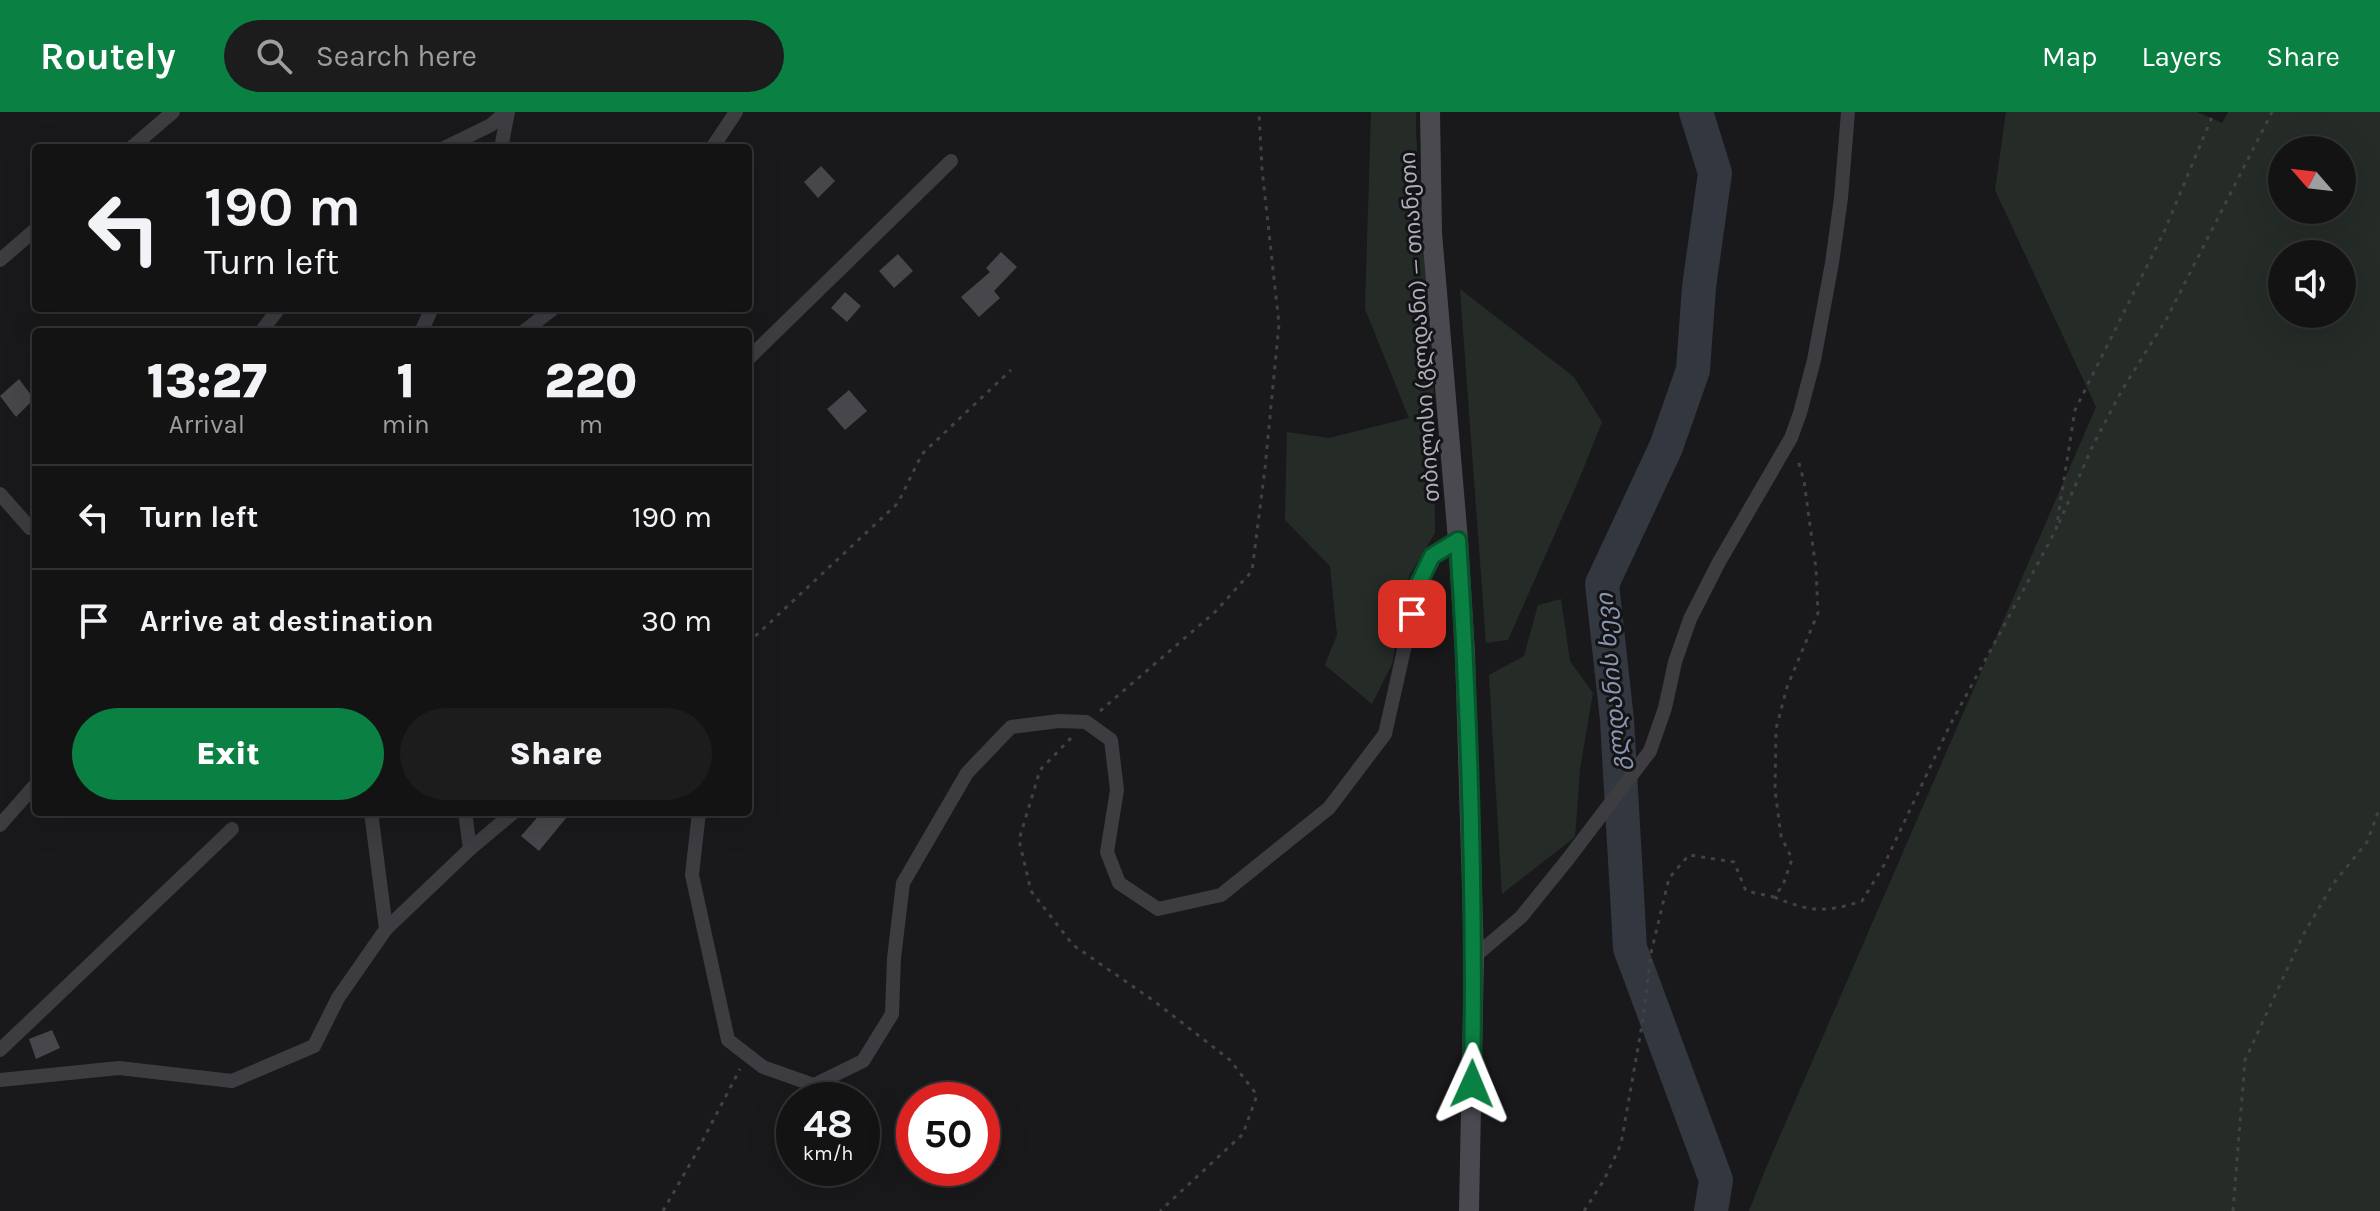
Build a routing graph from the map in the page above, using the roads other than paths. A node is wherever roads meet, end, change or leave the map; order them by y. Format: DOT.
graph roads {
  1 [pos="173,112"];
  2 [pos="507,112"];
  3 [pos="736,112"];
  4 [pos="1430,112"];
  5 [pos="1848,112"];
  6 [pos="136,144"];
  7 [pos="452,144"];
  8 [pos="502,144"];
  9 [pos="715,144"];
  10 [pos="951,161"];
  11 [pos="32,232"];
  12 [pos="0,260"];
  13 [pos="549,312"];
  14 [pos="528,328"];
  15 [pos="752,355"];
  16 [pos="0,494"];
  17 [pos="30,528"];
  18 [pos="1458,540"];
  19 [pos="32,789"];
  20 [pos="372,816"];
  21 [pos="466,816"];
  22 [pos="509,816"];
  23 [pos="699,816"];
  24 [pos="0,825"];
  25 [pos="232,829"];
  26 [pos="470,849"];
  27 [pos="386,929"];
  28 [pos="1474,957"];
  29 [pos="0,1050"];
  30 [pos="0,1080"];
  31 [pos="1469,1211"];
  1 -- 6 [label="street"];
  2 -- 7 [label="street"];
  2 -- 8 [label="street"];
  3 -- 9 [label="street"];
  4 -- 18 [label="main road, თბილისი (გლდანი) — თიანეთი"];
  5 -- 28 [label="street"];
  10 -- 15 [label="street"];
  11 -- 12 [label="street"];
  13 -- 14 [label="street"];
  16 -- 17 [label="street"];
  18 -- 23 [label="street"];
  18 -- 28 [label="main road, თბილისი (გლდანი) — თიანეთი"];
  19 -- 24 [label="street"];
  20 -- 27 [label="street"];
  21 -- 26 [label="street"];
  22 -- 26 [label="street"];
  25 -- 29 [label="street"];
  26 -- 27 [label="street"];
  27 -- 30 [label="street"];
  28 -- 31 [label="main road, თბილისი (გლდანი) — თიანეთი"];
}
